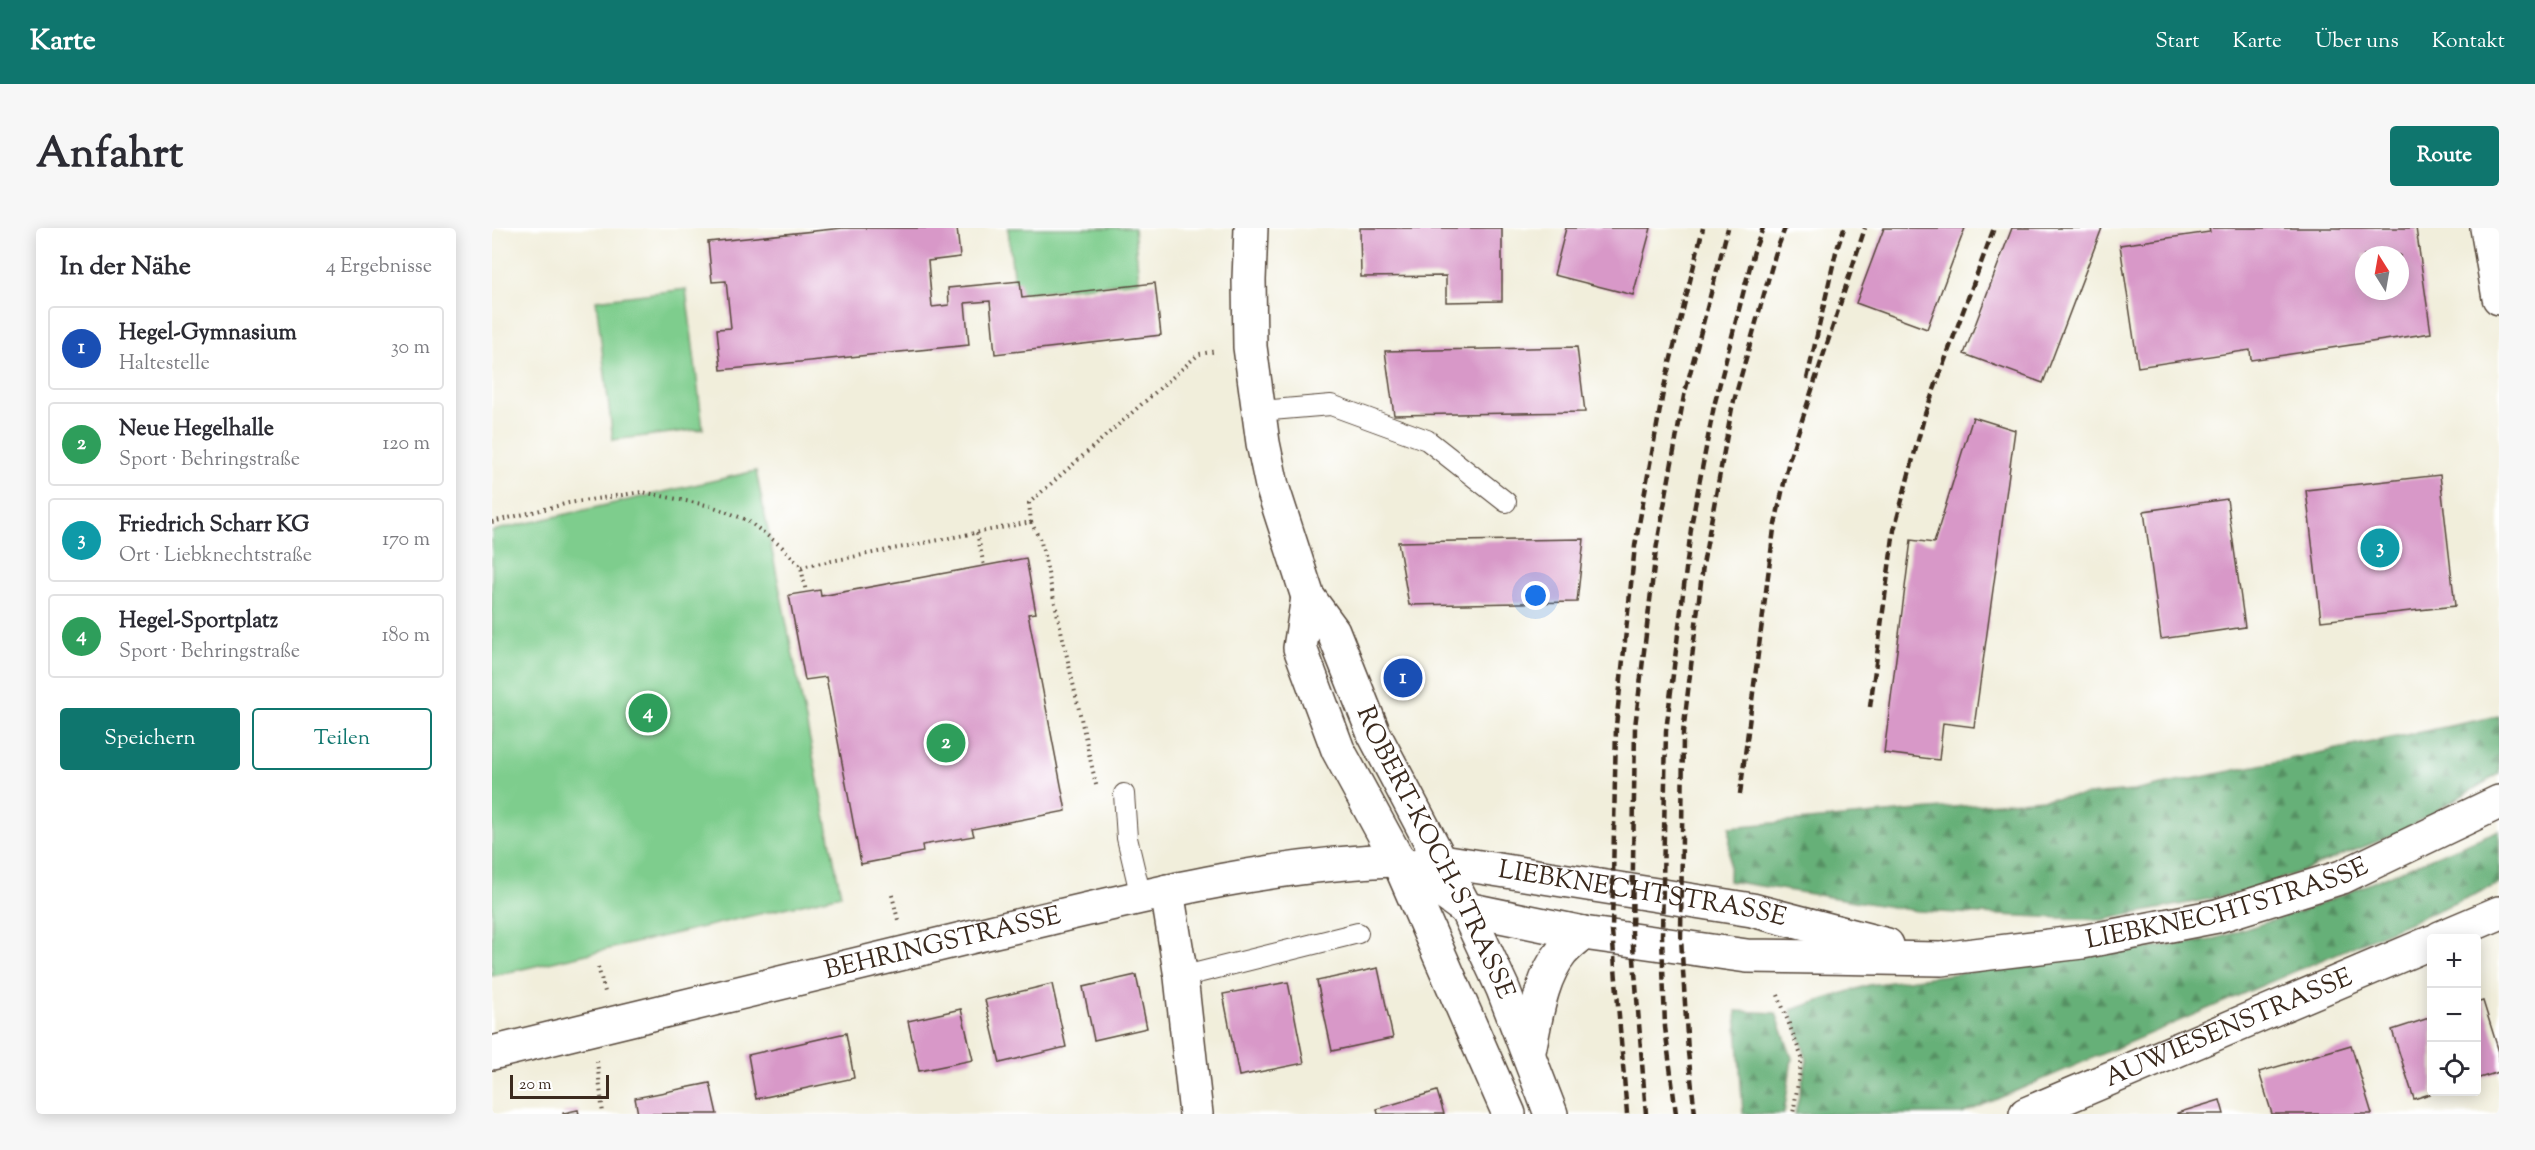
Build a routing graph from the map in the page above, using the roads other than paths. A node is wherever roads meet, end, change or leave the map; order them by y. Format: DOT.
graph roads {
  1 [pos="1251,228"];
  2 [pos="2487,228"];
  3 [pos="2499,297"];
  4 [pos="1259,411"];
  5 [pos="1506,502"];
  6 [pos="1308,597"];
  7 [pos="1124,794"];
  8 [pos="2499,802"];
  9 [pos="1398,860"];
  10 [pos="1442,861"];
  11 [pos="1154,894"];
  12 [pos="1466,909"];
  13 [pos="2499,913"];
  14 [pos="1358,933"];
  15 [pos="1583,933"];
  16 [pos="2451,934"];
  17 [pos="2427,944"];
  18 [pos="1941,959"];
  19 [pos="1181,977"];
  20 [pos="1529,1052"];
  21 [pos="492,1053"];
  22 [pos="2089,1102"];
  23 [pos="1196,1114"];
  24 [pos="1509,1114"];
  25 [pos="1551,1114"];
  26 [pos="2026,1114"];
  1 -- 4 [label="street, ROBERT-KOCH-STRASSE"];
  2 -- 3 [label="street"];
  4 -- 5 [label="lane"];
  4 -- 6 [label="street, ROBERT-KOCH-STRASSE"];
  6 -- 9 [label="street, ROBERT-KOCH-STRASSE"];
  6 -- 10 [label="street, ROBERT-KOCH-STRASSE"];
  7 -- 11 [label="lane"];
  8 -- 18 [label="street, LIEBKNECHTSTRASSE"];
  9 -- 10 [label="street, LIEBKNECHTSTRASSE"];
  9 -- 11 [label="street, BEHRINGSTRASSE"];
  9 -- 12 [label="street, LIEBKNECHTSTRASSE"];
  9 -- 24 [label="street, ROBERT-KOCH-STRASSE"];
  10 -- 12 [label="street, ROBERT-KOCH-STRASSE"];
  10 -- 18 [label="street, LIEBKNECHTSTRASSE"];
  11 -- 19 [label="street"];
  11 -- 21 [label="street, BEHRINGSTRASSE"];
  12 -- 15 [label="street, LIEBKNECHTSTRASSE"];
  12 -- 20 [label="street, ROBERT-KOCH-STRASSE"];
  13 -- 16 [label="street"];
  14 -- 19 [label="lane"];
  15 -- 18 [label="street, LIEBKNECHTSTRASSE"];
  15 -- 20 [label="street"];
  17 -- 22 [label="street, AUWIESENSTRASSE"];
  19 -- 23 [label="street"];
  20 -- 25 [label="street, ROBERT-KOCH-STRASSE"];
  22 -- 26 [label="street, AUWIESENSTRASSE"];
}
